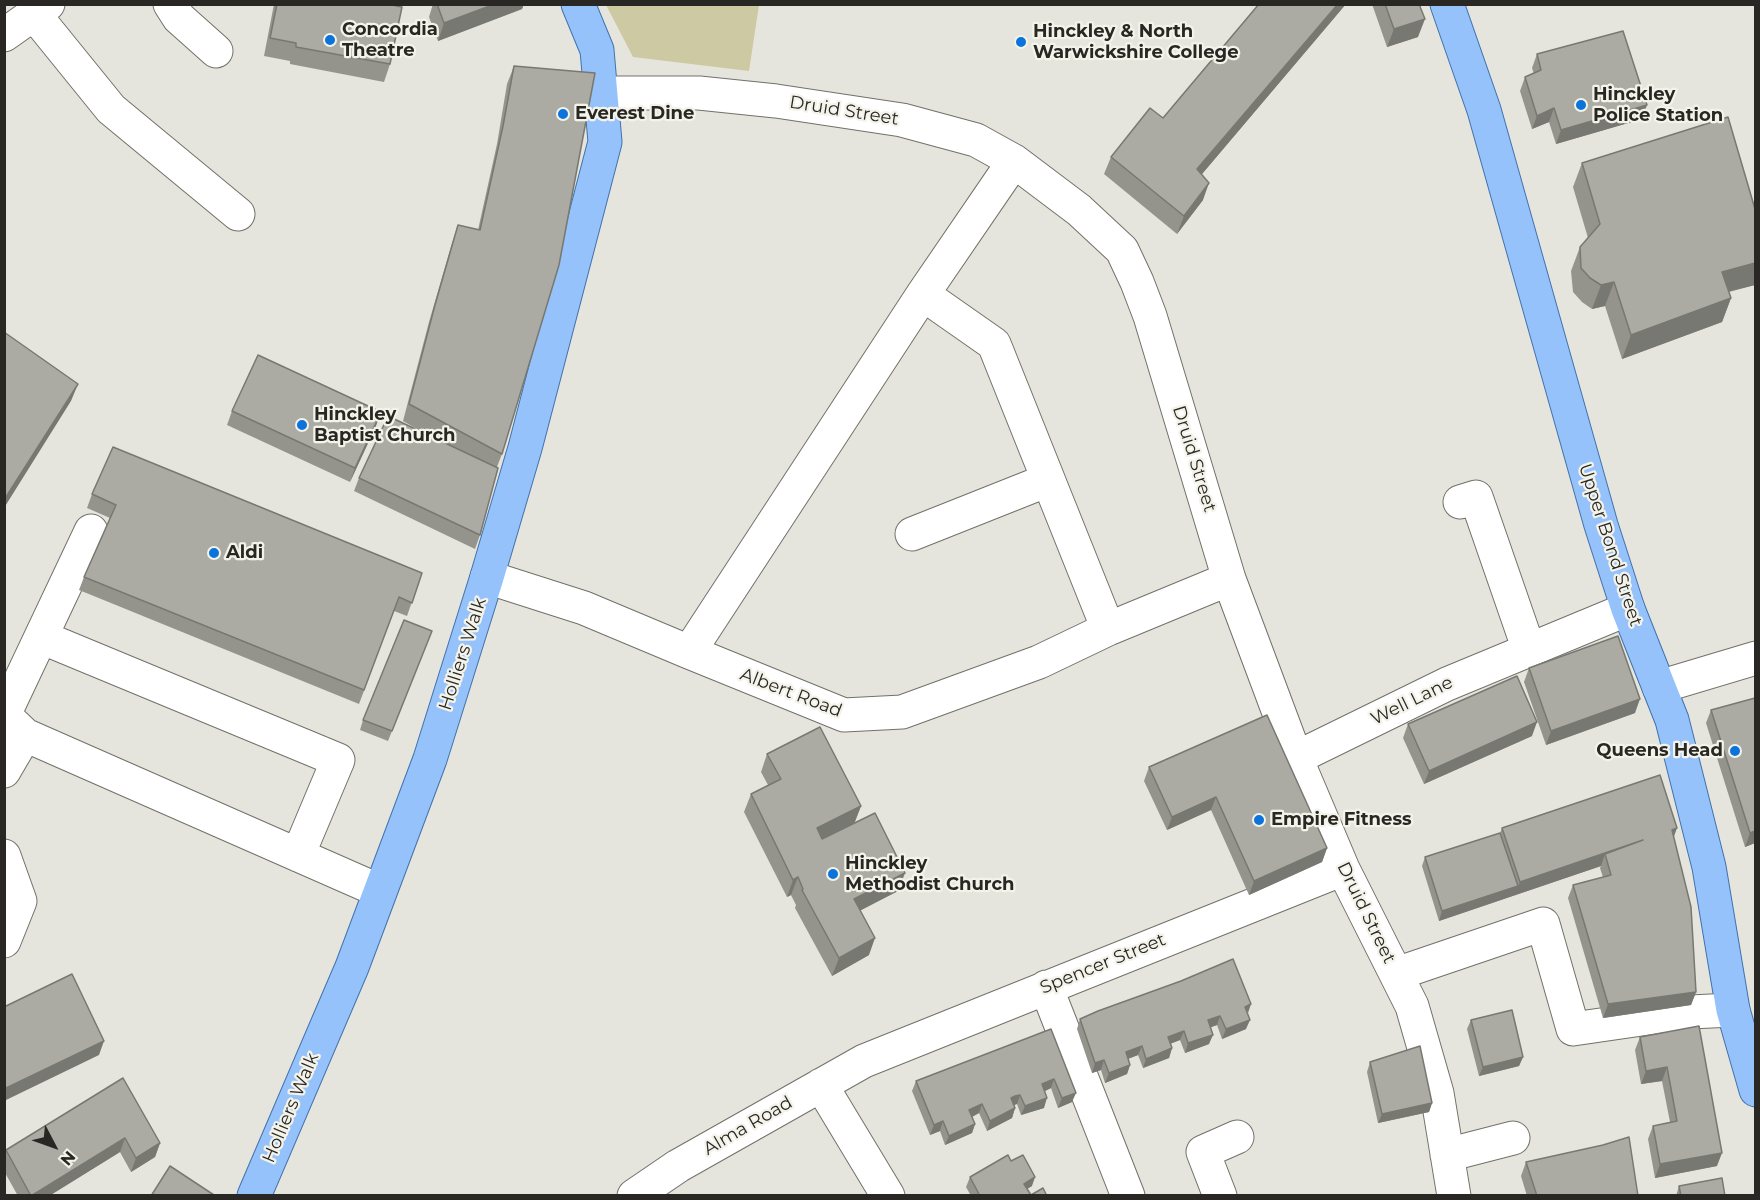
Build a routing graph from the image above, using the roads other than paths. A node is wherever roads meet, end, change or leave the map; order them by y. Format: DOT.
graph roads {
  1 [pos="170,4"];
  2 [pos="578,4"];
  3 [pos="1447,4"];
  4 [pos="41,9"];
  5 [pos="4,35"];
  6 [pos="216,51"];
  7 [pos="602,93"];
  8 [pos="1014,161"];
  9 [pos="238,214"];
  10 [pos="934,302"];
  11 [pos="1048,480"];
  12 [pos="1460,502"];
  13 [pos="91,531"];
  14 [pos="912,534"];
  15 [pos="487,577"];
  16 [pos="1229,579"];
  17 [pos="1628,609"];
  18 [pos="1108,629"];
  19 [pos="41,637"];
  20 [pos="1529,650"];
  21 [pos="688,652"];
  22 [pos="1755,658"];
  23 [pos="1659,687"];
  24 [pos="12,722"];
  25 [pos="1296,758"];
  26 [pos="4,771"];
  27 [pos="298,855"];
  28 [pos="4,856"];
  29 [pos="1342,869"];
  30 [pos="380,891"];
  31 [pos="4,941"];
  32 [pos="1396,974"];
  33 [pos="1046,987"];
  34 [pos="1733,1010"];
  35 [pos="864,1061"];
  36 [pos="821,1085"];
  37 [pos="1755,1090"];
  38 [pos="1237,1137"];
  39 [pos="1513,1138"];
  40 [pos="1447,1155"];
  41 [pos="654,1190"];
  42 [pos="254,1196"];
  43 [pos="888,1196"];
  44 [pos="1128,1196"];
  45 [pos="1220,1196"];
  46 [pos="1454,1196"];
  1 -- 6 [label="street"];
  2 -- 7 [label="main road, Holliers Walk"];
  3 -- 17 [label="main road, Upper Bond Street"];
  4 -- 5 [label="street"];
  4 -- 9 [label="street"];
  7 -- 8 [label="street, Druid Street"];
  7 -- 15 [label="main road, Holliers Walk"];
  8 -- 16 [label="street, Druid Street"];
  8 -- 21 [label="street"];
  10 -- 11 [label="street"];
  11 -- 14 [label="street"];
  11 -- 18 [label="street"];
  12 -- 20 [label="street"];
  13 -- 19 [label="street"];
  15 -- 21 [label="street, Albert Road"];
  15 -- 30 [label="main road, Holliers Walk"];
  16 -- 18 [label="street, Albert Road"];
  16 -- 25 [label="street, Druid Street"];
  17 -- 20 [label="street, Well Lane"];
  17 -- 23 [label="main road, Upper Bond Street"];
  18 -- 21 [label="street, Albert Road"];
  19 -- 24 [label="street"];
  19 -- 27 [label="street"];
  20 -- 25 [label="street, Well Lane"];
  22 -- 23 [label="street"];
  23 -- 34 [label="main road, Upper Bond Street"];
  24 -- 26 [label="street"];
  24 -- 27 [label="street"];
  25 -- 29 [label="street, Druid Street"];
  27 -- 30 [label="street"];
  28 -- 31 [label="street"];
  29 -- 32 [label="street, Druid Street"];
  29 -- 33 [label="street, Spencer Street"];
  30 -- 42 [label="main road, Holliers Walk"];
  32 -- 34 [label="street"];
  32 -- 40 [label="street, Druid Street"];
  33 -- 35 [label="street, Spencer Street"];
  33 -- 44 [label="street"];
  34 -- 37 [label="main road, Upper Bond Street"];
  35 -- 36 [label="street, Alma Road"];
  36 -- 41 [label="street, Alma Road"];
  36 -- 43 [label="street"];
  38 -- 45 [label="street"];
  39 -- 40 [label="street"];
  40 -- 46 [label="street, Druid Street"];
}
